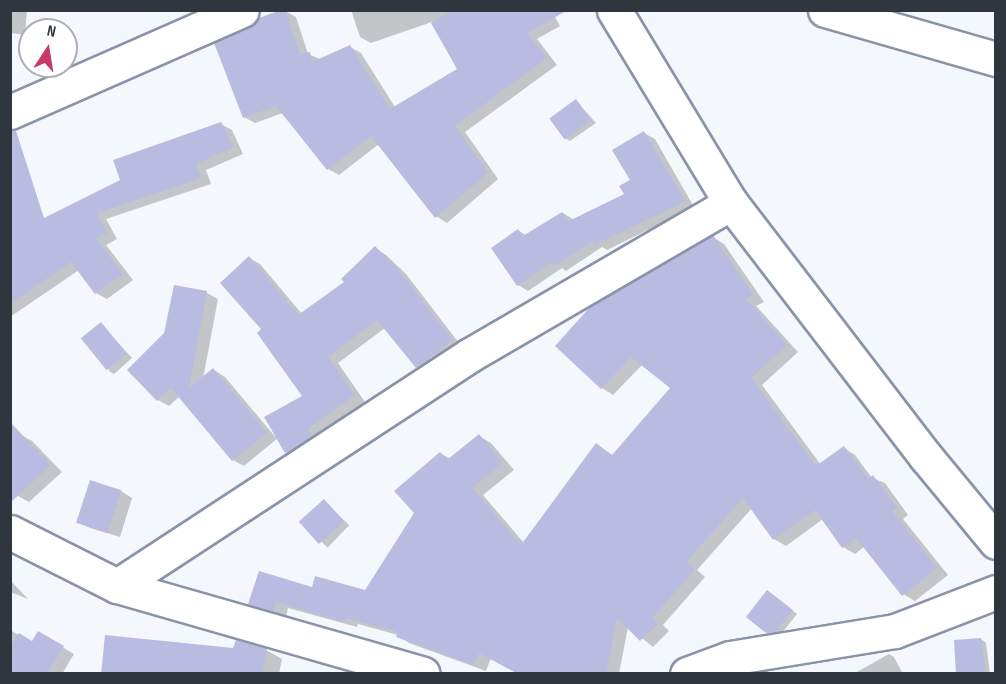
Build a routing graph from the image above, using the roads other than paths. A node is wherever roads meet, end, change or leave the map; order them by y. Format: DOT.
graph roads {
  1 [pos="242,10"];
  2 [pos="614,10"];
  3 [pos="825,10"];
  4 [pos="996,59"];
  5 [pos="10,112"];
  6 [pos="731,203"];
  7 [pos="10,532"];
  8 [pos="996,542"];
  9 [pos="117,586"];
  10 [pos="996,592"];
  11 [pos="423,674"];
  12 [pos="687,674"];
  1 -- 5 [label="street"];
  2 -- 6 [label="street"];
  3 -- 4 [label="street"];
  6 -- 8 [label="street"];
  6 -- 9 [label="street"];
  7 -- 9 [label="street"];
  9 -- 11 [label="street"];
  10 -- 12 [label="street"];
}
